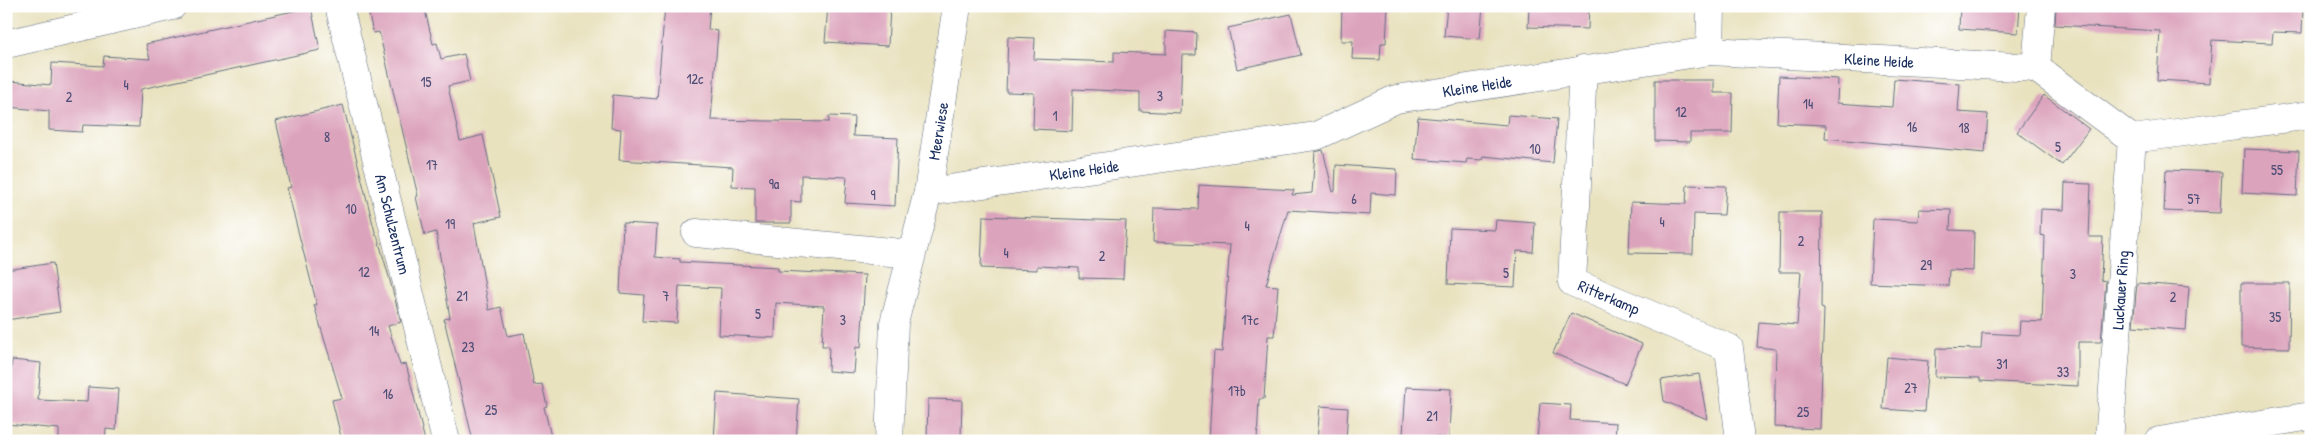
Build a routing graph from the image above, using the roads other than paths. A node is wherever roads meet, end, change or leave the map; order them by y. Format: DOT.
graph roads {
  1 [pos="172,6"];
  2 [pos="339,6"];
  3 [pos="957,6"];
  4 [pos="1712,6"];
  5 [pos="2042,6"];
  6 [pos="6,44"];
  7 [pos="1710,51"];
  8 [pos="2036,68"];
  9 [pos="1583,69"];
  10 [pos="2311,115"];
  11 [pos="2132,139"];
  12 [pos="928,192"];
  13 [pos="696,232"];
  14 [pos="911,254"];
  15 [pos="2311,416"];
  16 [pos="446,441"];
  17 [pos="889,441"];
  18 [pos="1740,441"];
  19 [pos="2109,441"];
  20 [pos="2159,441"];
  1 -- 6 [label="street"];
  2 -- 16 [label="street, Am Schulzentrum"];
  3 -- 12 [label="street, Meerwiese"];
  4 -- 7 [label="street"];
  5 -- 8 [label="street"];
  7 -- 8 [label="street, Kleine Heide"];
  7 -- 9 [label="street, Kleine Heide"];
  8 -- 11 [label="street"];
  9 -- 12 [label="street, Kleine Heide"];
  9 -- 18 [label="street, Ritterkamp"];
  10 -- 11 [label="street"];
  11 -- 19 [label="street, Luckauer Ring"];
  12 -- 14 [label="street, Meerwiese"];
  13 -- 14 [label="street"];
  14 -- 17 [label="street, Meerwiese"];
  15 -- 20 [label="street"];
}
